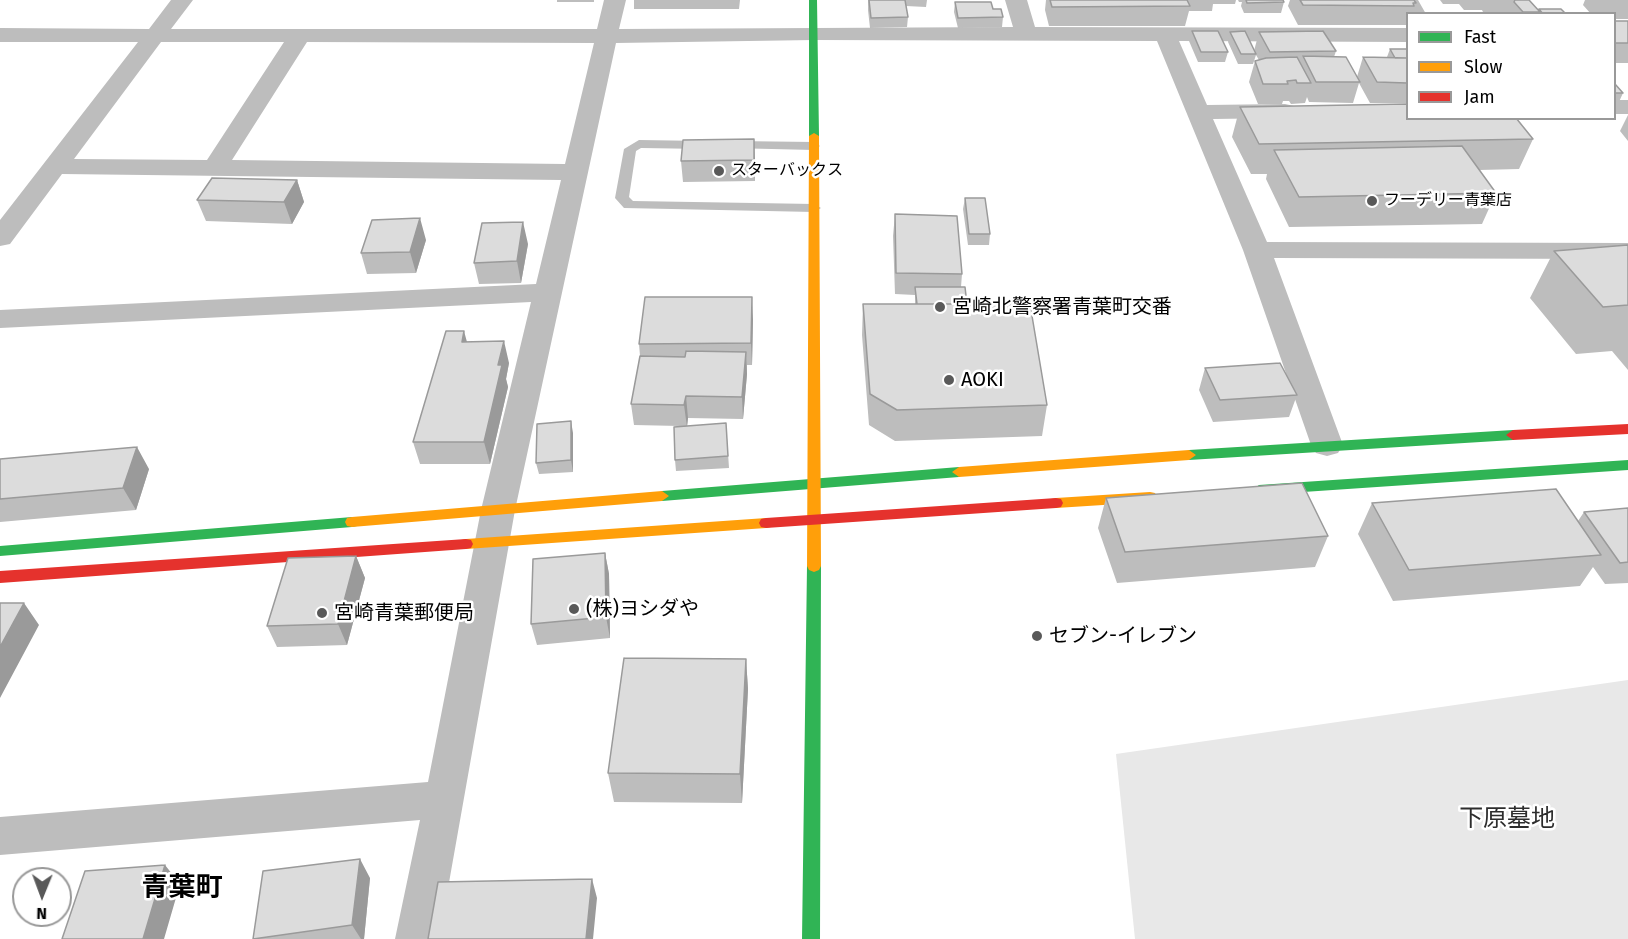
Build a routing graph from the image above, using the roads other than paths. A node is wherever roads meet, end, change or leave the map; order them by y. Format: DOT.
graph roads {
  1 [pos="182,0"];
  2 [pos="615,0"];
  3 [pos="813,0"];
  4 [pos="1016,0"];
  5 [pos="814,33"];
  6 [pos="157,34"];
  7 [pos="0,35"];
  8 [pos="300,35"];
  9 [pos="1026,35"];
  10 [pos="1406,35"];
  11 [pos="606,36"];
  12 [pos="1166,36"];
  13 [pos="1302,111"];
  14 [pos="1197,112"];
  15 [pos="814,146"];
  16 [pos="55,166"];
  17 [pos="215,168"];
  18 [pos="575,172"];
  19 [pos="814,208"];
  20 [pos="1,235"];
  21 [pos="1257,250"];
  22 [pos="1628,251"];
  23 [pos="547,292"];
  24 [pos="0,319"];
  25 [pos="1628,429"];
  26 [pos="1327,445"];
  27 [pos="1628,465"];
  28 [pos="815,483"];
  29 [pos="1250,490"];
  30 [pos="1168,496"];
  31 [pos="814,520"];
  32 [pos="495,526"];
  33 [pos="0,551"];
  34 [pos="0,578"];
  35 [pos="445,799"];
  36 [pos="0,836"];
  37 [pos="417,939"];
  38 [pos="811,939"];
  1 -- 6 [label="street"];
  2 -- 11 [label="street"];
  3 -- 5 [label="street"];
  4 -- 9 [label="street"];
  5 -- 9 [label="street"];
  5 -- 11 [label="street"];
  5 -- 15 [label="street"];
  6 -- 7 [label="street"];
  6 -- 8 [label="street"];
  6 -- 16 [label="street"];
  8 -- 11 [label="street"];
  8 -- 17 [label="street"];
  9 -- 12 [label="street"];
  10 -- 12 [label="street"];
  11 -- 18 [label="street"];
  12 -- 14 [label="street"];
  13 -- 14 [label="street"];
  14 -- 21 [label="street"];
  15 -- 19 [label="street"];
  15 -- 19 [label="lane"];
  16 -- 17 [label="street"];
  16 -- 20 [label="street"];
  17 -- 18 [label="street"];
  18 -- 23 [label="street"];
  19 -- 28 [label="street"];
  21 -- 22 [label="street"];
  21 -- 26 [label="street"];
  23 -- 24 [label="street"];
  23 -- 32 [label="street"];
  25 -- 26 [label="street"];
  26 -- 28 [label="street"];
  27 -- 29 [label="street"];
  28 -- 31 [label="street"];
  28 -- 32 [label="street"];
  30 -- 31 [label="street"];
  31 -- 32 [label="street"];
  31 -- 38 [label="street"];
  32 -- 33 [label="street"];
  32 -- 34 [label="street"];
  32 -- 35 [label="street"];
  35 -- 36 [label="street"];
  35 -- 37 [label="street"];
}
